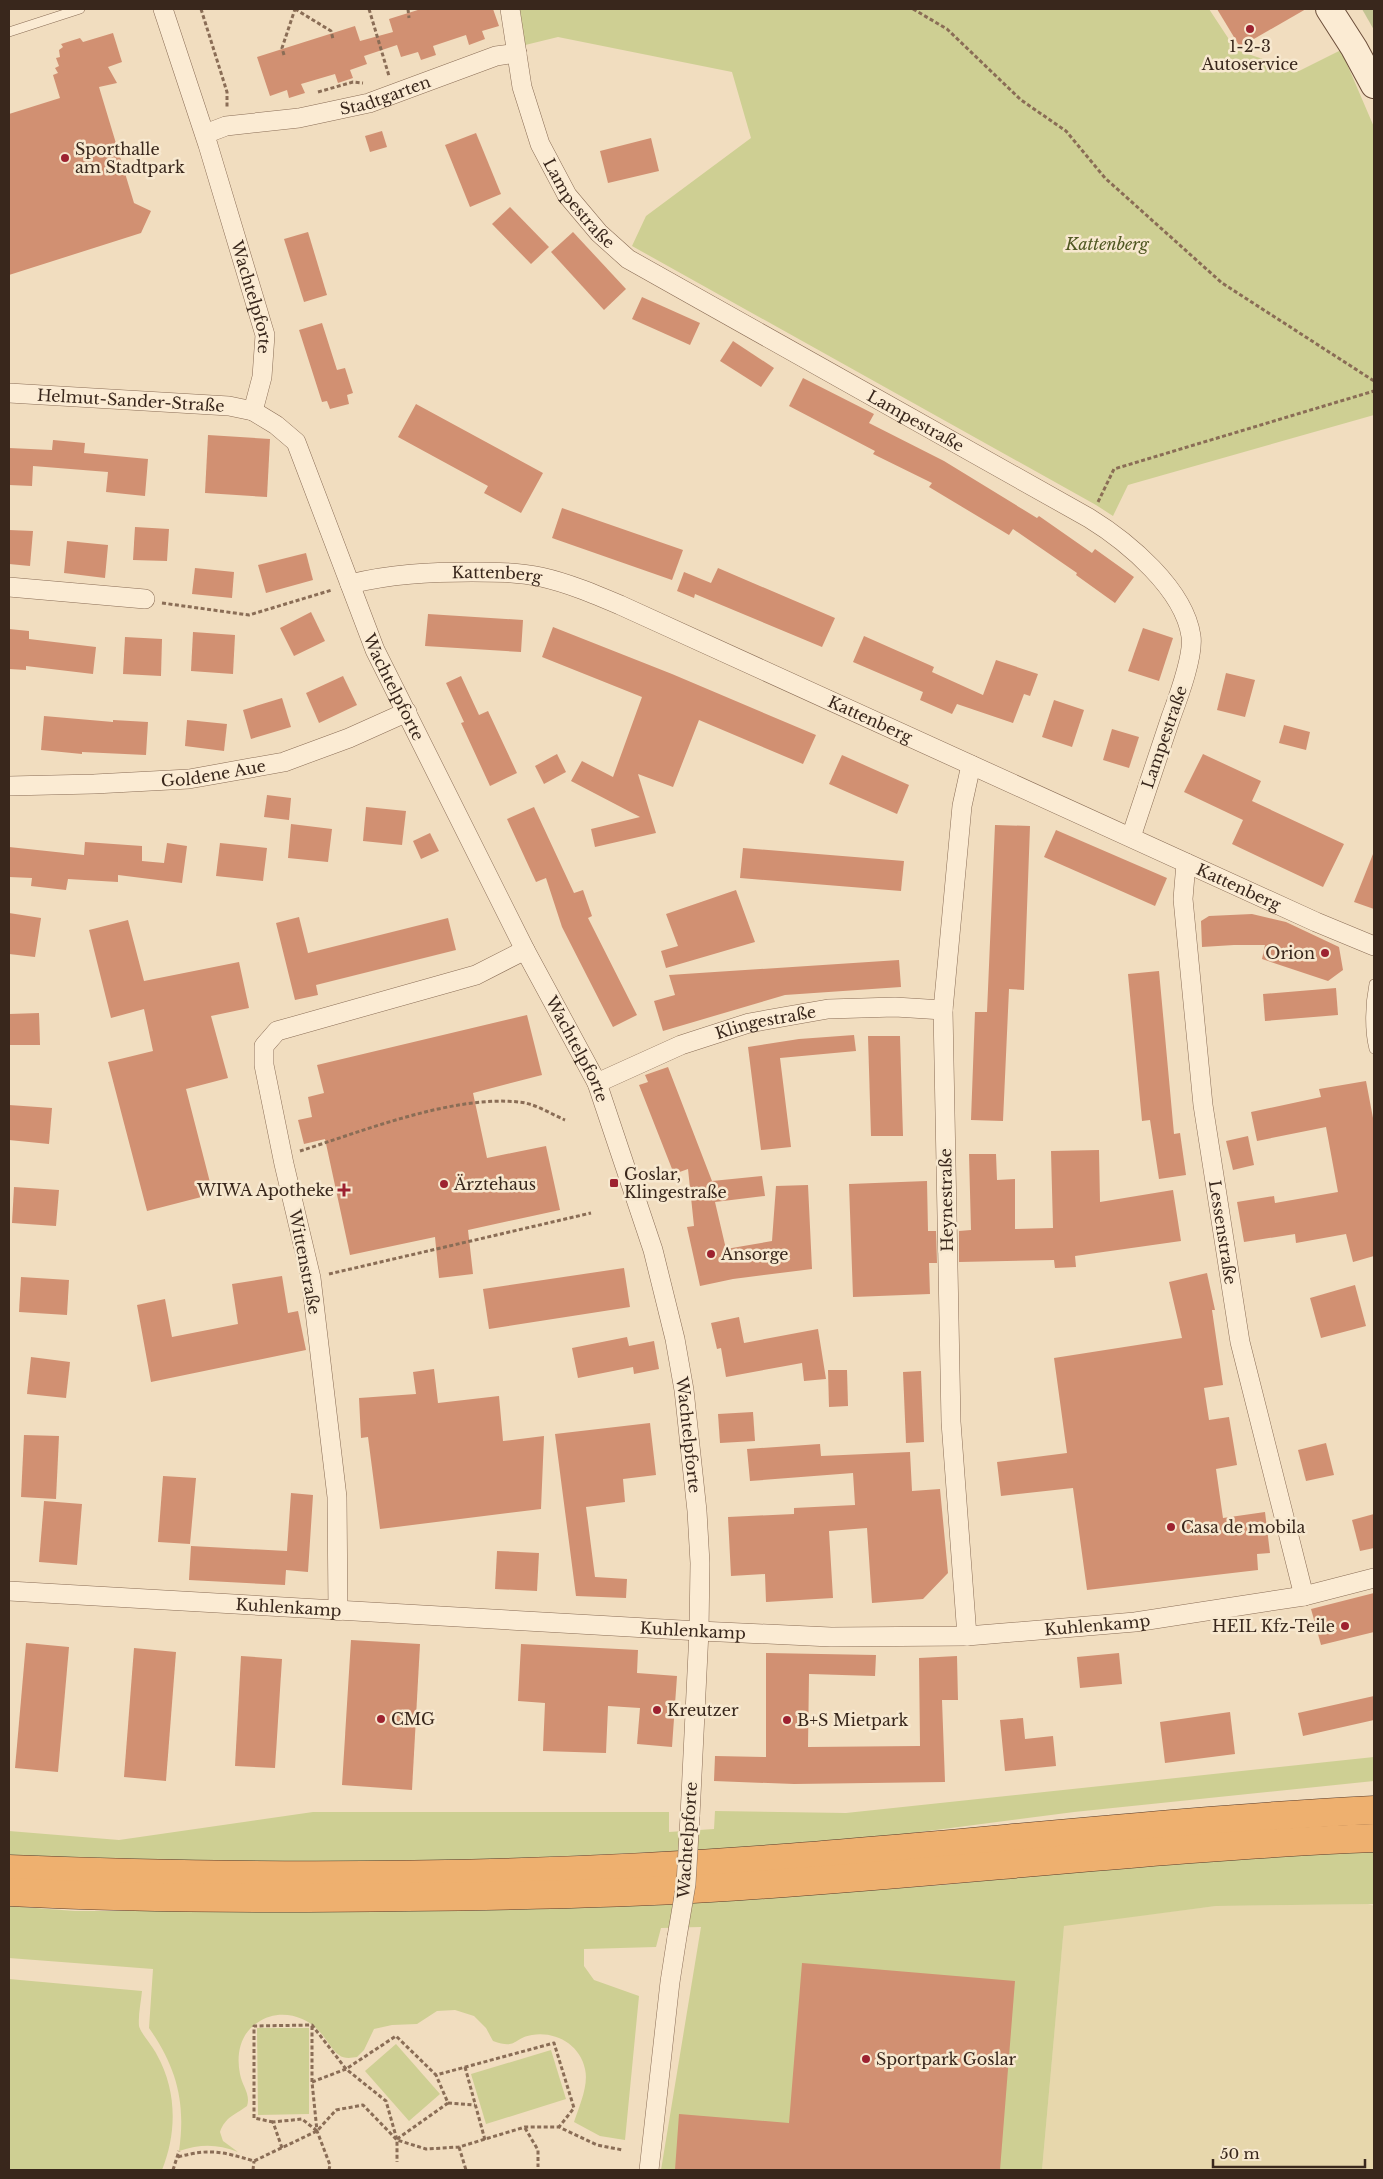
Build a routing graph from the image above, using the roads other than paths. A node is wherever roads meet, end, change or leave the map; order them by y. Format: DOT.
graph roads {
  1 [pos="80,9"];
  2 [pos="163,9"];
  3 [pos="510,9"];
  4 [pos="1329,9"];
  5 [pos="9,32"];
  6 [pos="517,54"];
  7 [pos="1374,85"];
  8 [pos="205,134"];
  9 [pos="9,392"];
  10 [pos="253,411"];
  11 [pos="350,584"];
  12 [pos="9,587"];
  13 [pos="145,599"];
  14 [pos="407,712"];
  15 [pos="971,765"];
  16 [pos="9,786"];
  17 [pos="1131,837"];
  18 [pos="1186,863"];
  19 [pos="1374,946"];
  20 [pos="525,950"];
  21 [pos="1374,984"];
  22 [pos="943,1010"];
  23 [pos="1374,1049"];
  24 [pos="597,1083"];
  25 [pos="1374,1578"];
  26 [pos="9,1591"];
  27 [pos="1304,1596"];
  28 [pos="338,1611"];
  29 [pos="699,1631"];
  30 [pos="967,1636"];
  31 [pos="1374,1800"];
  32 [pos="1374,1810"];
  33 [pos="1307,1813"];
  34 [pos="1374,1838"];
  35 [pos="9,1869"];
  36 [pos="9,1892"];
  37 [pos="650,2170"];
  1 -- 5 [label="lane"];
  2 -- 8 [label="street, Wachtelpforte"];
  3 -- 6 [label="street"];
  4 -- 7 [label="main road"];
  6 -- 8 [label="street, Stadtgarten"];
  6 -- 17 [label="street, Lampestraße"];
  8 -- 10 [label="street, Wachtelpforte"];
  9 -- 10 [label="street, Helmut-Sander-Straße"];
  10 -- 11 [label="street, Wachtelpforte"];
  11 -- 14 [label="street, Wachtelpforte"];
  11 -- 15 [label="street, Kattenberg"];
  12 -- 13 [label="street"];
  14 -- 16 [label="street, Goldene Aue"];
  14 -- 20 [label="street, Wachtelpforte"];
  15 -- 17 [label="street, Kattenberg"];
  15 -- 22 [label="street, Heynestraße"];
  17 -- 18 [label="street, Kattenberg"];
  18 -- 19 [label="street, Kattenberg"];
  18 -- 27 [label="street, Lessenstraße"];
  20 -- 24 [label="street, Wachtelpforte"];
  20 -- 28 [label="street, Wittenstraße"];
  21 -- 23 [label="lane"];
  22 -- 24 [label="street, Klingestraße"];
  22 -- 30 [label="street, Heynestraße"];
  24 -- 29 [label="street, Wachtelpforte"];
  25 -- 27 [label="street, Kuhlenkamp"];
  26 -- 28 [label="street, Kuhlenkamp"];
  27 -- 30 [label="street, Kuhlenkamp"];
  28 -- 29 [label="street, Kuhlenkamp"];
  29 -- 30 [label="street, Kuhlenkamp"];
  29 -- 37 [label="street, Wachtelpforte, bridge"];
  31 -- 33 [label="highway"];
  32 -- 33 [label="highway"];
  33 -- 35 [label="highway"];
  34 -- 36 [label="highway"];
}
